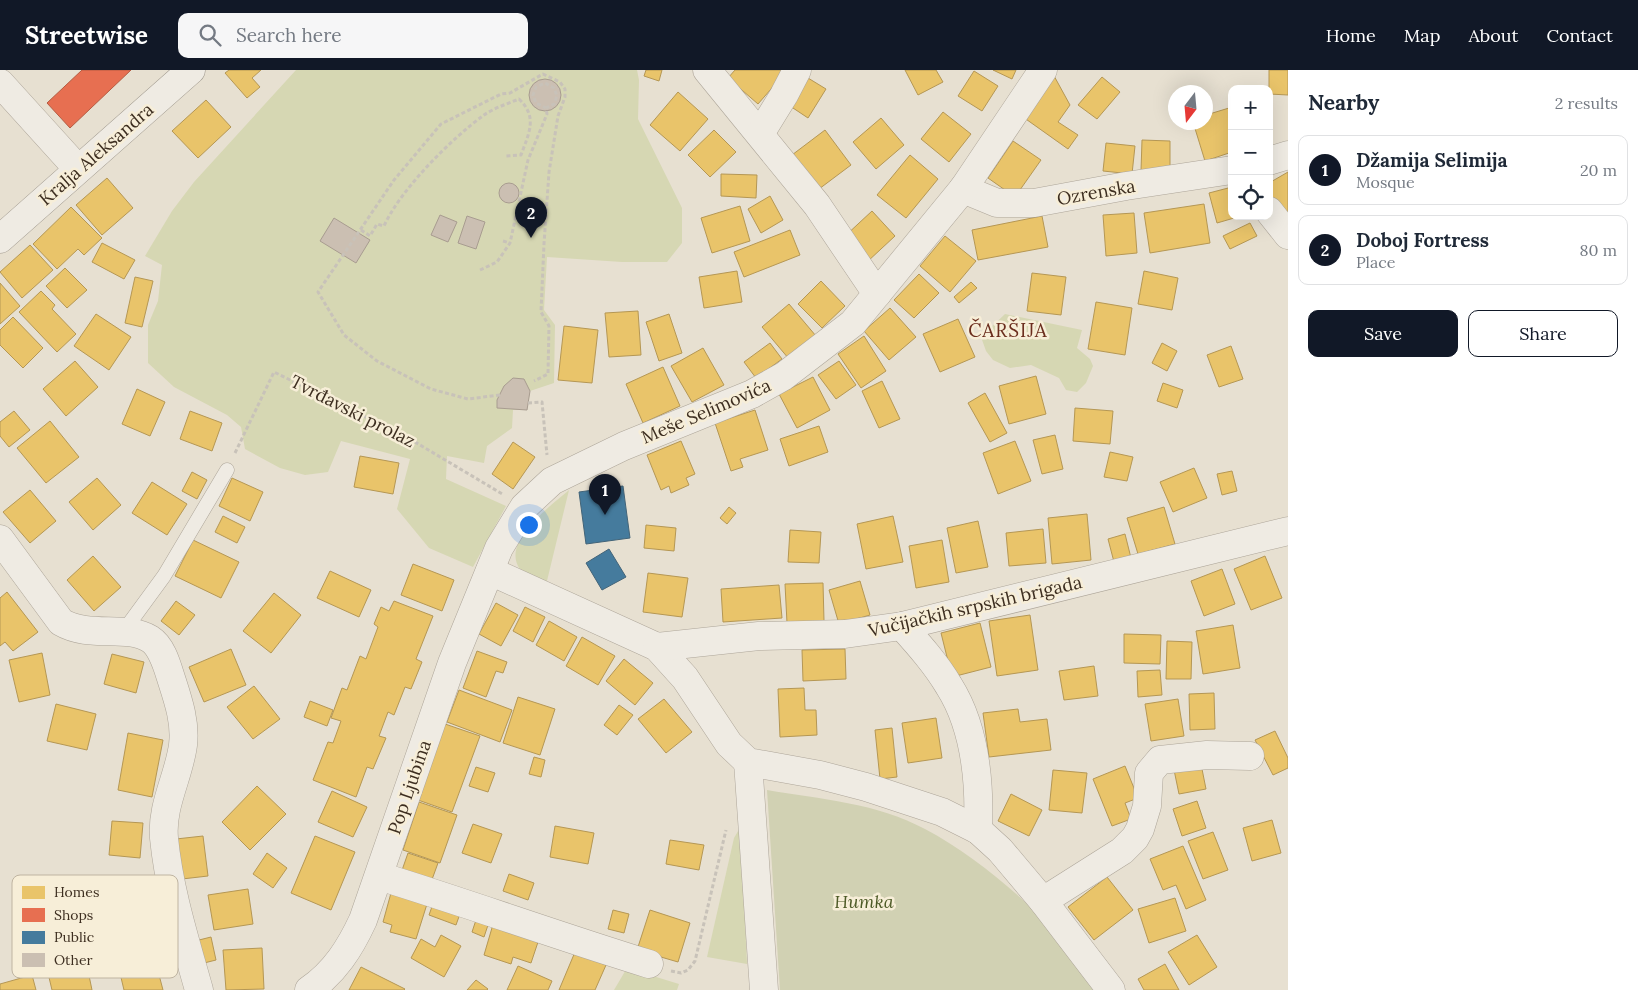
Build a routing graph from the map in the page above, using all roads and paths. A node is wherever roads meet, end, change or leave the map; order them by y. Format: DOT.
graph roads {
  1 [pos="191,70"];
  2 [pos="707,70"];
  3 [pos="797,70"];
  4 [pos="1043,70"];
  5 [pos="0,83"];
  6 [pos="546,108"];
  7 [pos="760,134"];
  8 [pos="1288,155"];
  9 [pos="506,156"];
  10 [pos="1273,160"];
  11 [pos="78,169"];
  12 [pos="1228,171"];
  13 [pos="963,189"];
  14 [pos="1273,216"];
  15 [pos="360,230"];
  16 [pos="1288,235"];
  17 [pos="0,239"];
  18 [pos="503,241"];
  19 [pos="510,243"];
  20 [pos="480,270"];
  21 [pos="877,294"];
  22 [pos="534,381"];
  23 [pos="500,395"];
  24 [pos="528,403"];
  25 [pos="227,470"];
  26 [pos="552,481"];
  27 [pos="524,507"];
  28 [pos="1288,531"];
  29 [pos="0,539"];
  30 [pos="490,570"];
  31 [pos="902,626"];
  32 [pos="123,632"];
  33 [pos="657,647"];
  34 [pos="1250,756"];
  35 [pos="748,762"];
  36 [pos="729,820"];
  37 [pos="978,830"];
  38 [pos="171,875"];
  39 [pos="379,876"];
  40 [pos="1043,901"];
  41 [pos="178,917"];
  42 [pos="649,964"];
  43 [pos="199,990"];
  44 [pos="309,990"];
  45 [pos="764,990"];
  46 [pos="1111,990"];
  1 -- 11 [label="street, Kralja Aleksandra"];
  2 -- 7 [label="street"];
  3 -- 7 [label="street"];
  4 -- 13 [label="street, Meše Selimovića"];
  5 -- 11 [label="street"];
  6 -- 6 [label="path"];
  6 -- 19 [label="path"];
  7 -- 21 [label="street"];
  8 -- 10 [label="street"];
  9 -- 15 [label="path"];
  11 -- 17 [label="street, Kralja Aleksandra"];
  12 -- 13 [label="street, Ozrenska"];
  13 -- 21 [label="street, Meše Selimovića"];
  14 -- 16 [label="street"];
  15 -- 22 [label="path"];
  15 -- 23 [label="path"];
  18 -- 19 [label="path"];
  19 -- 20 [label="path"];
  21 -- 26 [label="street, Meše Selimovića"];
  24 -- 26 [label="path"];
  25 -- 27 [label="path, Tvrđavski prolaz"];
  25 -- 32 [label="lane"];
  26 -- 27 [label="street, Meše Selimovića"];
  27 -- 30 [label="street, Meše Selimovića"];
  28 -- 31 [label="street, Vučijačkih srpskih brigada"];
  29 -- 32 [label="street"];
  30 -- 33 [label="street"];
  30 -- 39 [label="street, Pop Ljubina"];
  31 -- 33 [label="street, Vučijačkih srpskih brigada"];
  31 -- 37 [label="street"];
  32 -- 38 [label="street"];
  33 -- 35 [label="street"];
  34 -- 40 [label="street"];
  35 -- 37 [label="street"];
  35 -- 45 [label="street"];
  36 -- 42 [label="path"];
  37 -- 40 [label="street"];
  39 -- 42 [label="street"];
  39 -- 44 [label="street, Pop Ljubina"];
  40 -- 46 [label="street"];
  41 -- 43 [label="street"];
}
